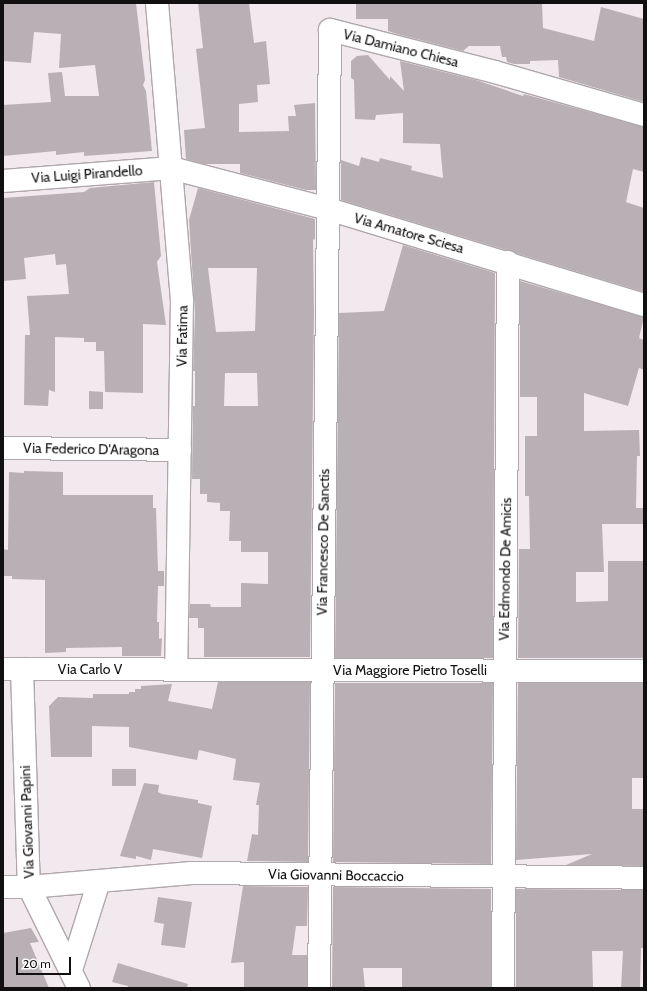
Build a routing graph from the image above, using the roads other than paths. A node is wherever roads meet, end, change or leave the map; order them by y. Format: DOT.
graph roads {
  1 [pos="157,3"];
  2 [pos="644,115"];
  3 [pos="171,168"];
  4 [pos="3,181"];
  5 [pos="328,209"];
  6 [pos="508,262"];
  7 [pos="644,305"];
  8 [pos="3,448"];
  9 [pos="180,450"];
  10 [pos="13,669"];
  11 [pos="176,670"];
  12 [pos="321,670"];
  13 [pos="504,670"];
  14 [pos="644,671"];
  15 [pos="320,874"];
  16 [pos="504,876"];
  17 [pos="644,878"];
  18 [pos="99,881"];
  19 [pos="3,887"];
  20 [pos="29,887"];
  21 [pos="75,979"];
  22 [pos="319,988"];
  23 [pos="504,988"];
  1 -- 3 [label="street, Via Fatima"];
  2 -- 5 [label="street, Via Damiano Chiesa"];
  3 -- 4 [label="street, Via Luigi Pirandello"];
  3 -- 5 [label="street, Via Amatore Sciesa"];
  3 -- 9 [label="street, Via Fatima"];
  5 -- 6 [label="street, Via Amatore Sciesa"];
  5 -- 12 [label="street, Via Francesco De Sanctis"];
  6 -- 7 [label="street, Via Amatore Sciesa"];
  6 -- 13 [label="street, Via Edmondo De Amicis"];
  8 -- 9 [label="street, Via Federico D'Aragona"];
  9 -- 11 [label="street, Via Fatima"];
  10 -- 11 [label="street, Via Carlo V"];
  10 -- 20 [label="street, Via Giovanni Papini"];
  11 -- 12 [label="street, Via Maggiore Pietro Toselli"];
  12 -- 13 [label="street, Via Maggiore Pietro Toselli"];
  12 -- 15 [label="street, Via Francesco De Sanctis"];
  13 -- 14 [label="street, Via Maggiore Pietro Toselli"];
  13 -- 16 [label="street, Via Edmondo De Amicis"];
  15 -- 16 [label="street, Via Giovanni Boccaccio"];
  15 -- 18 [label="street, Via Giovanni Boccaccio"];
  15 -- 22 [label="street, Via Francesco De Sanctis"];
  16 -- 17 [label="street, Via Giovanni Boccaccio"];
  16 -- 23 [label="street, Via Edmondo De Amicis"];
  18 -- 20 [label="street, Via Giovanni Boccaccio"];
  18 -- 21 [label="street"];
  19 -- 20 [label="street, Via Giovanni Boccaccio"];
  20 -- 21 [label="street, Via Giovanni Papini"];
}
